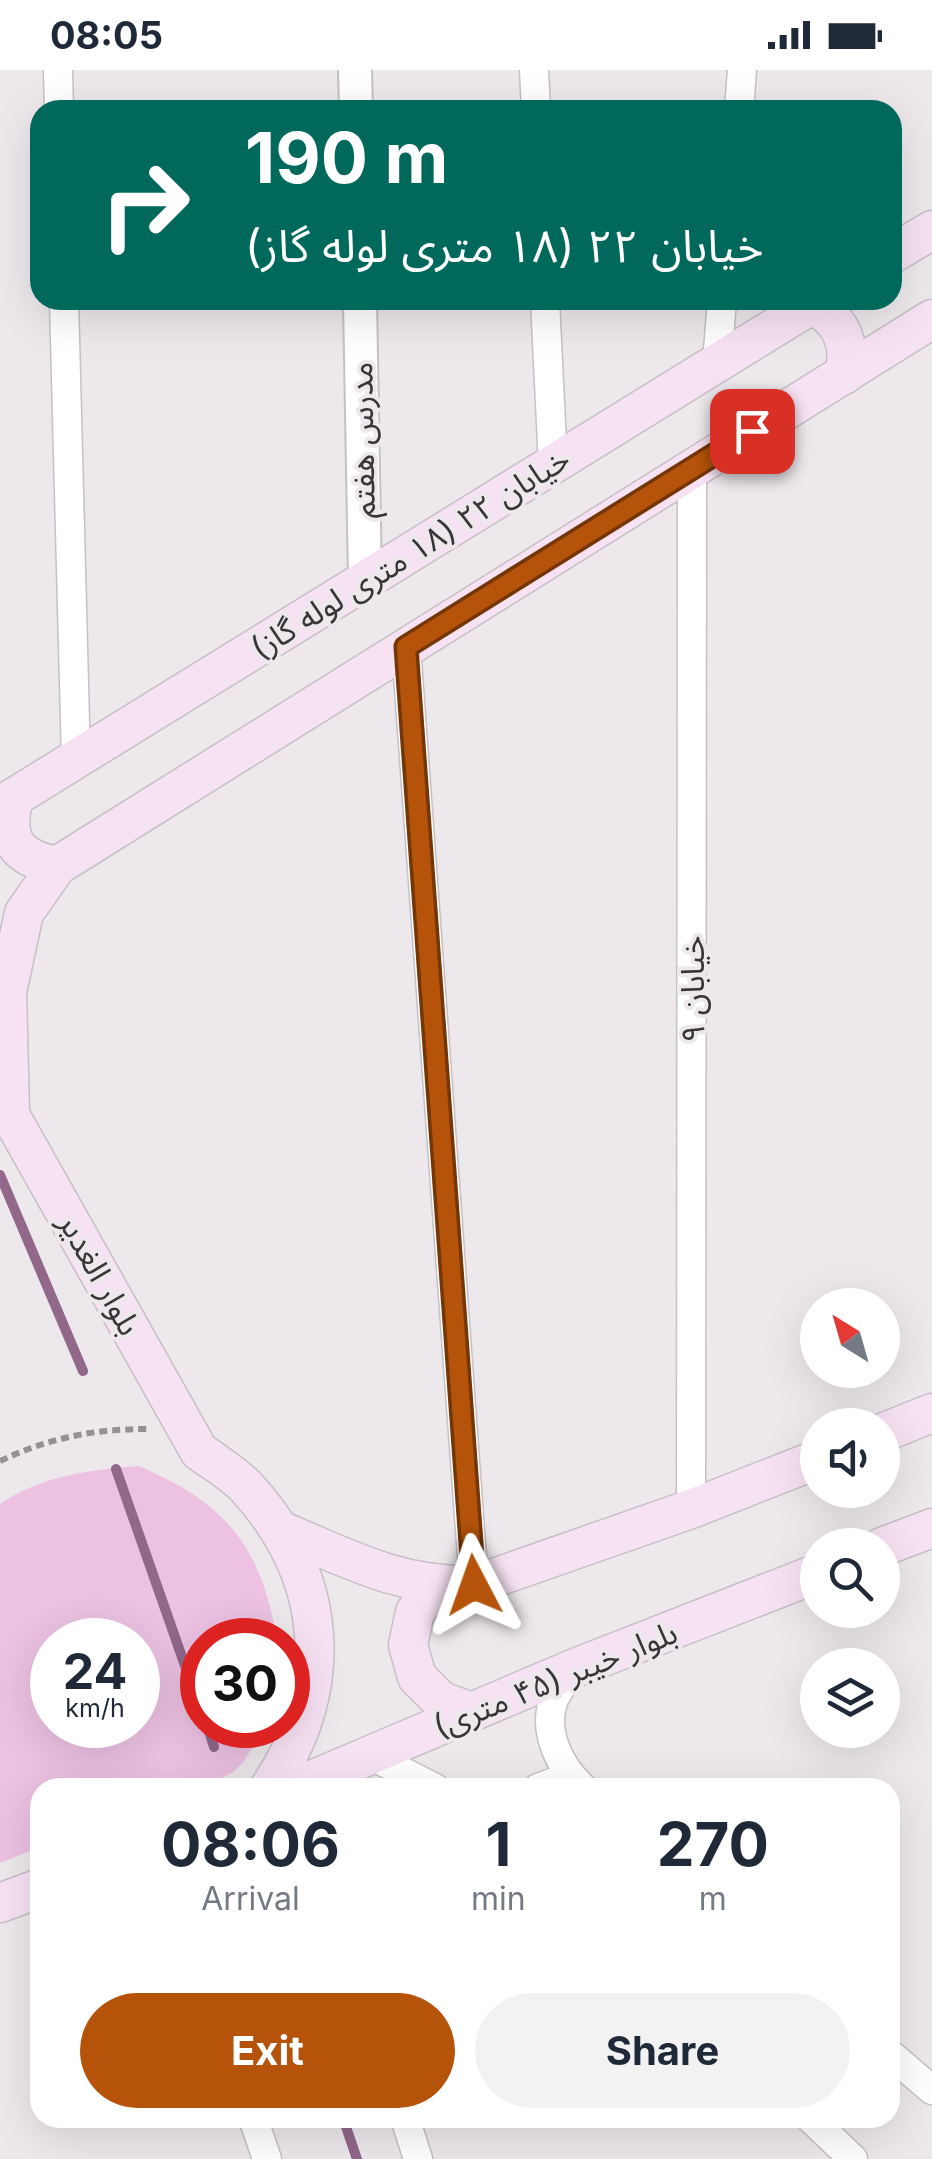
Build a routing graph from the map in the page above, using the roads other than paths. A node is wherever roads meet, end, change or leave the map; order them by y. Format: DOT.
graph roads {
  1 [pos="58,70"];
  2 [pos="355,70"];
  3 [pos="534,70"];
  4 [pos="742,70"];
  5 [pos="60,100"];
  6 [pos="356,100"];
  7 [pos="536,100"];
  8 [pos="739,100"];
  9 [pos="932,230"];
  10 [pos="902,248"];
  11 [pos="64,310"];
  12 [pos="360,310"];
  13 [pos="545,310"];
  14 [pos="721,310"];
  15 [pos="804,310"];
  16 [pos="824,310"];
  17 [pos="932,319"];
  18 [pos="717,364"];
  19 [pos="844,375"];
  20 [pos="553,465"];
  21 [pos="692,469"];
  22 [pos="365,580"];
  23 [pos="406,647"];
  24 [pos="76,760"];
  25 [pos="6,804"];
  26 [pos="57,866"];
  27 [pos="5,1104"];
  28 [pos="932,1413"];
  29 [pos="900,1426"];
  30 [pos="800,1466"];
  31 [pos="691,1509"];
  32 [pos="932,1528"];
  33 [pos="282,1531"];
  34 [pos="900,1541"];
  35 [pos="800,1580"];
  36 [pos="474,1585"];
  37 [pos="436,1586"];
  38 [pos="574,1668"];
  39 [pos="472,1712"];
  40 [pos="370,1755"];
  41 [pos="291,1778"];
  42 [pos="312,1778"];
  43 [pos="415,1778"];
  44 [pos="574,1778"];
  45 [pos="30,1892"];
  46 [pos="0,1904"];
  47 [pos="900,2063"];
  48 [pos="932,2090"];
  49 [pos="256,2128"];
  50 [pos="407,2128"];
  51 [pos="821,2128"];
  52 [pos="267,2159"];
  53 [pos="418,2159"];
  54 [pos="854,2159"];
  1 -- 5 [label="street"];
  2 -- 6 [label="street"];
  3 -- 7 [label="street"];
  4 -- 8 [label="street"];
  9 -- 10 [label="main road"];
  11 -- 24 [label="street"];
  12 -- 22 [label="street, مدرس هفتم"];
  13 -- 20 [label="street"];
  14 -- 18 [label="street"];
  15 -- 18 [label="main road, خیابان ۲۲ (۱۸ متری لوله گاز)"];
  16 -- 19 [label="main road"];
  17 -- 19 [label="main road"];
  18 -- 20 [label="main road, خیابان ۲۲ (۱۸ متری لوله گاز)"];
  19 -- 21 [label="main road"];
  20 -- 22 [label="main road, خیابان ۲۲ (۱۸ متری لوله گاز)"];
  21 -- 23 [label="main road"];
  21 -- 31 [label="street, خیابان ۹"];
  22 -- 24 [label="main road, خیابان ۲۲ (۱۸ متری لوله گاز)"];
  23 -- 26 [label="main road"];
  23 -- 36 [label="street"];
  24 -- 25 [label="main road, خیابان ۲۲ (۱۸ متری لوله گاز)"];
  25 -- 26 [label="main road"];
  26 -- 27 [label="main road"];
  27 -- 33 [label="main road, بلوار الغدیر"];
  28 -- 29 [label="main road"];
  30 -- 31 [label="main road"];
  31 -- 36 [label="main road"];
  32 -- 34 [label="main road"];
  33 -- 37 [label="main road"];
  33 -- 41 [label="main road"];
  35 -- 38 [label="main road, بلوار خیبر (۴۵ متری)"];
  36 -- 37 [label="main road"];
  37 -- 39 [label="main road"];
  38 -- 39 [label="main road, بلوار خیبر (۴۵ متری)"];
  38 -- 44 [label="street"];
  39 -- 40 [label="main road, بلوار خیبر (۴۵ متری)"];
  40 -- 42 [label="main road, بلوار خیبر (۴۵ متری)"];
  40 -- 43 [label="street"];
  45 -- 46 [label="main road"];
  47 -- 48 [label="street"];
  49 -- 52 [label="street"];
  50 -- 53 [label="street"];
  51 -- 54 [label="street"];
}
